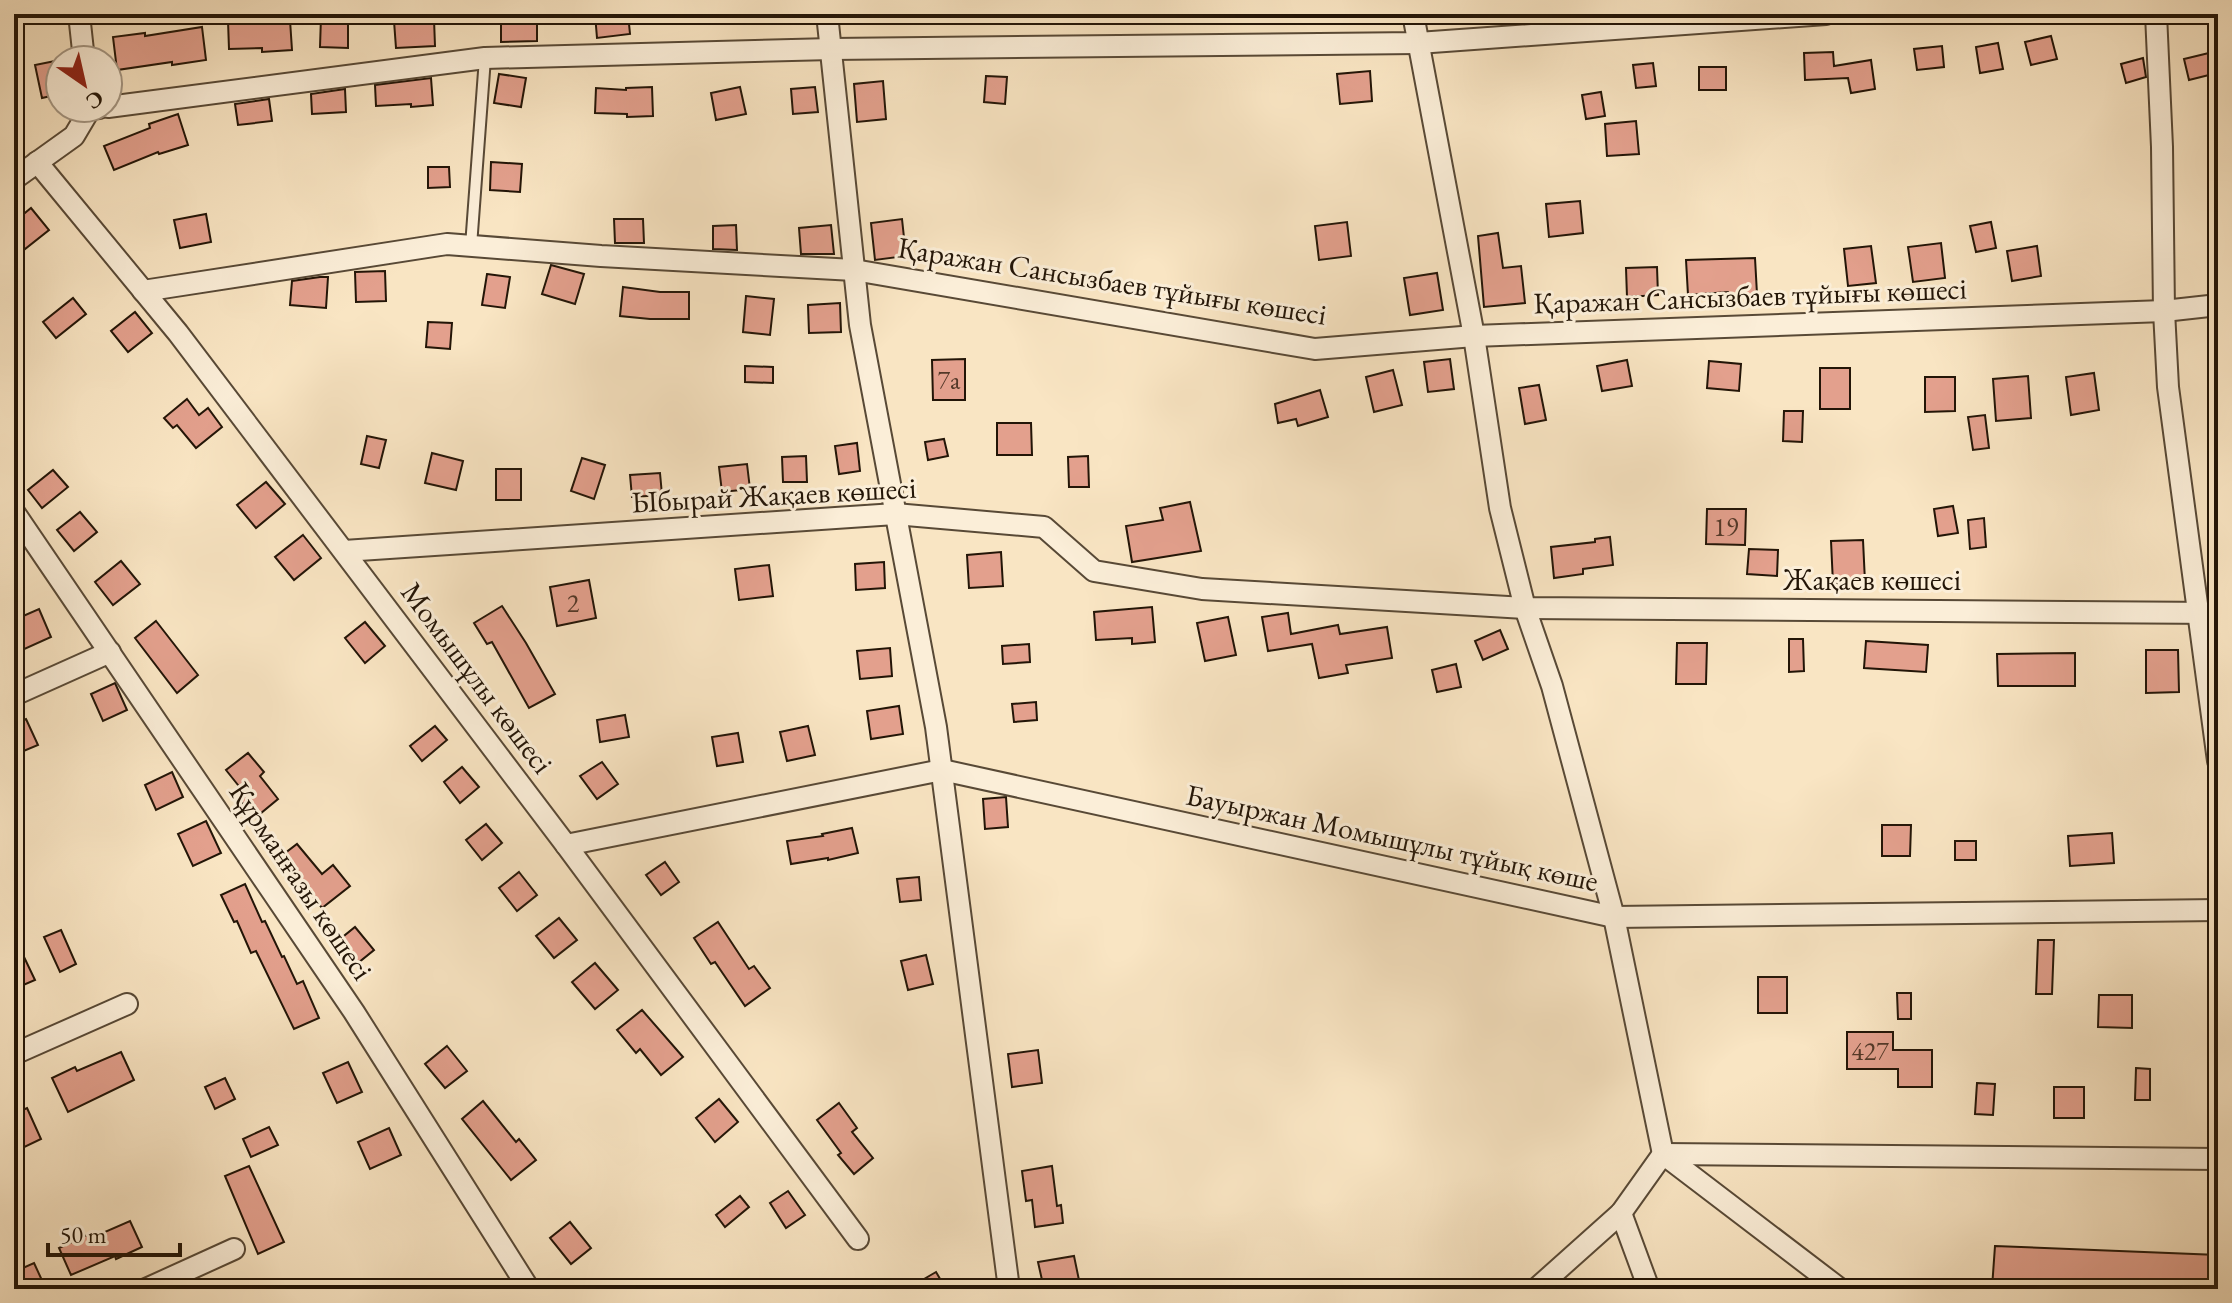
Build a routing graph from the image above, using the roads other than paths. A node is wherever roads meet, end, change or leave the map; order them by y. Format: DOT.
graph roads {
  1 [pos="79,14"];
  2 [pos="827,14"];
  3 [pos="1413,14"];
  4 [pos="1826,14"];
  5 [pos="2156,14"];
  6 [pos="1418,43"];
  7 [pos="82,44"];
  8 [pos="832,49"];
  9 [pos="485,58"];
  10 [pos="124,105"];
  11 [pos="84,124"];
  12 [pos="37,162"];
  13 [pos="14,179"];
  14 [pos="471,246"];
  15 [pos="854,270"];
  16 [pos="143,291"];
  17 [pos="2218,305"];
  18 [pos="2164,311"];
  19 [pos="1474,336"];
  20 [pos="14,512"];
  21 [pos="895,514"];
  22 [pos="344,551"];
  23 [pos="1525,608"];
  24 [pos="2208,613"];
  25 [pos="110,652"];
  26 [pos="14,695"];
  27 [pos="2218,761"];
  28 [pos="942,770"];
  29 [pos="566,845"];
  30 [pos="2218,910"];
  31 [pos="1614,917"];
  32 [pos="127,1004"];
  33 [pos="14,1054"];
  34 [pos="1663,1154"];
  35 [pos="2218,1159"];
  36 [pos="1621,1213"];
  37 [pos="858,1239"];
  38 [pos="234,1249"];
  39 [pos="146,1289"];
  40 [pos="529,1289"];
  41 [pos="1009,1289"];
  42 [pos="1536,1289"];
  43 [pos="1649,1289"];
  44 [pos="1840,1289"];
  1 -- 7 [label="street"];
  2 -- 8 [label="street"];
  3 -- 6 [label="street"];
  4 -- 6 [label="street"];
  5 -- 18 [label="street"];
  6 -- 8 [label="street"];
  6 -- 19 [label="street"];
  8 -- 9 [label="street"];
  8 -- 15 [label="street"];
  9 -- 10 [label="street"];
  9 -- 14 [label="lane"];
  11 -- 12 [label="street"];
  12 -- 13 [label="street"];
  12 -- 16 [label="street, Момышұлы көшесі"];
  14 -- 15 [label="street, Қаражан Сансызбаев тұйығы көшесі"];
  14 -- 16 [label="street, Қаражан Сансызбаев тұйығы көшесі"];
  15 -- 19 [label="street, Қаражан Сансызбаев тұйығы көшесі"];
  15 -- 21 [label="street"];
  16 -- 22 [label="street, Момышұлы көшесі"];
  17 -- 18 [label="street, Қаражан Сансызбаев тұйығы көшесі"];
  18 -- 19 [label="street, Қаражан Сансызбаев тұйығы көшесі"];
  18 -- 24 [label="street"];
  19 -- 23 [label="street"];
  20 -- 25 [label="street, Құрманғазы көшесі"];
  21 -- 22 [label="street, Ыбырай Жақаев көшесі"];
  21 -- 23 [label="street, Ыбырай Жақаев көшесі"];
  21 -- 28 [label="street"];
  22 -- 29 [label="street, Момышұлы көшесі"];
  23 -- 24 [label="street, Жақаев көшесі"];
  23 -- 31 [label="street"];
  24 -- 27 [label="street"];
  25 -- 26 [label="street"];
  25 -- 40 [label="street, Құрманғазы көшесі"];
  28 -- 29 [label="street, Бауыржан Момышұлы тұйық көше"];
  28 -- 31 [label="street, Бауыржан Момышұлы тұйық көше"];
  28 -- 41 [label="street"];
  29 -- 37 [label="street, Момышұлы көшесі"];
  30 -- 31 [label="street, Бауыржан Момышұлы тұйық көше"];
  31 -- 34 [label="street"];
  32 -- 33 [label="street"];
  34 -- 35 [label="street"];
  34 -- 36 [label="street"];
  34 -- 44 [label="street"];
  36 -- 42 [label="street"];
  36 -- 43 [label="street"];
  38 -- 39 [label="street"];
}
